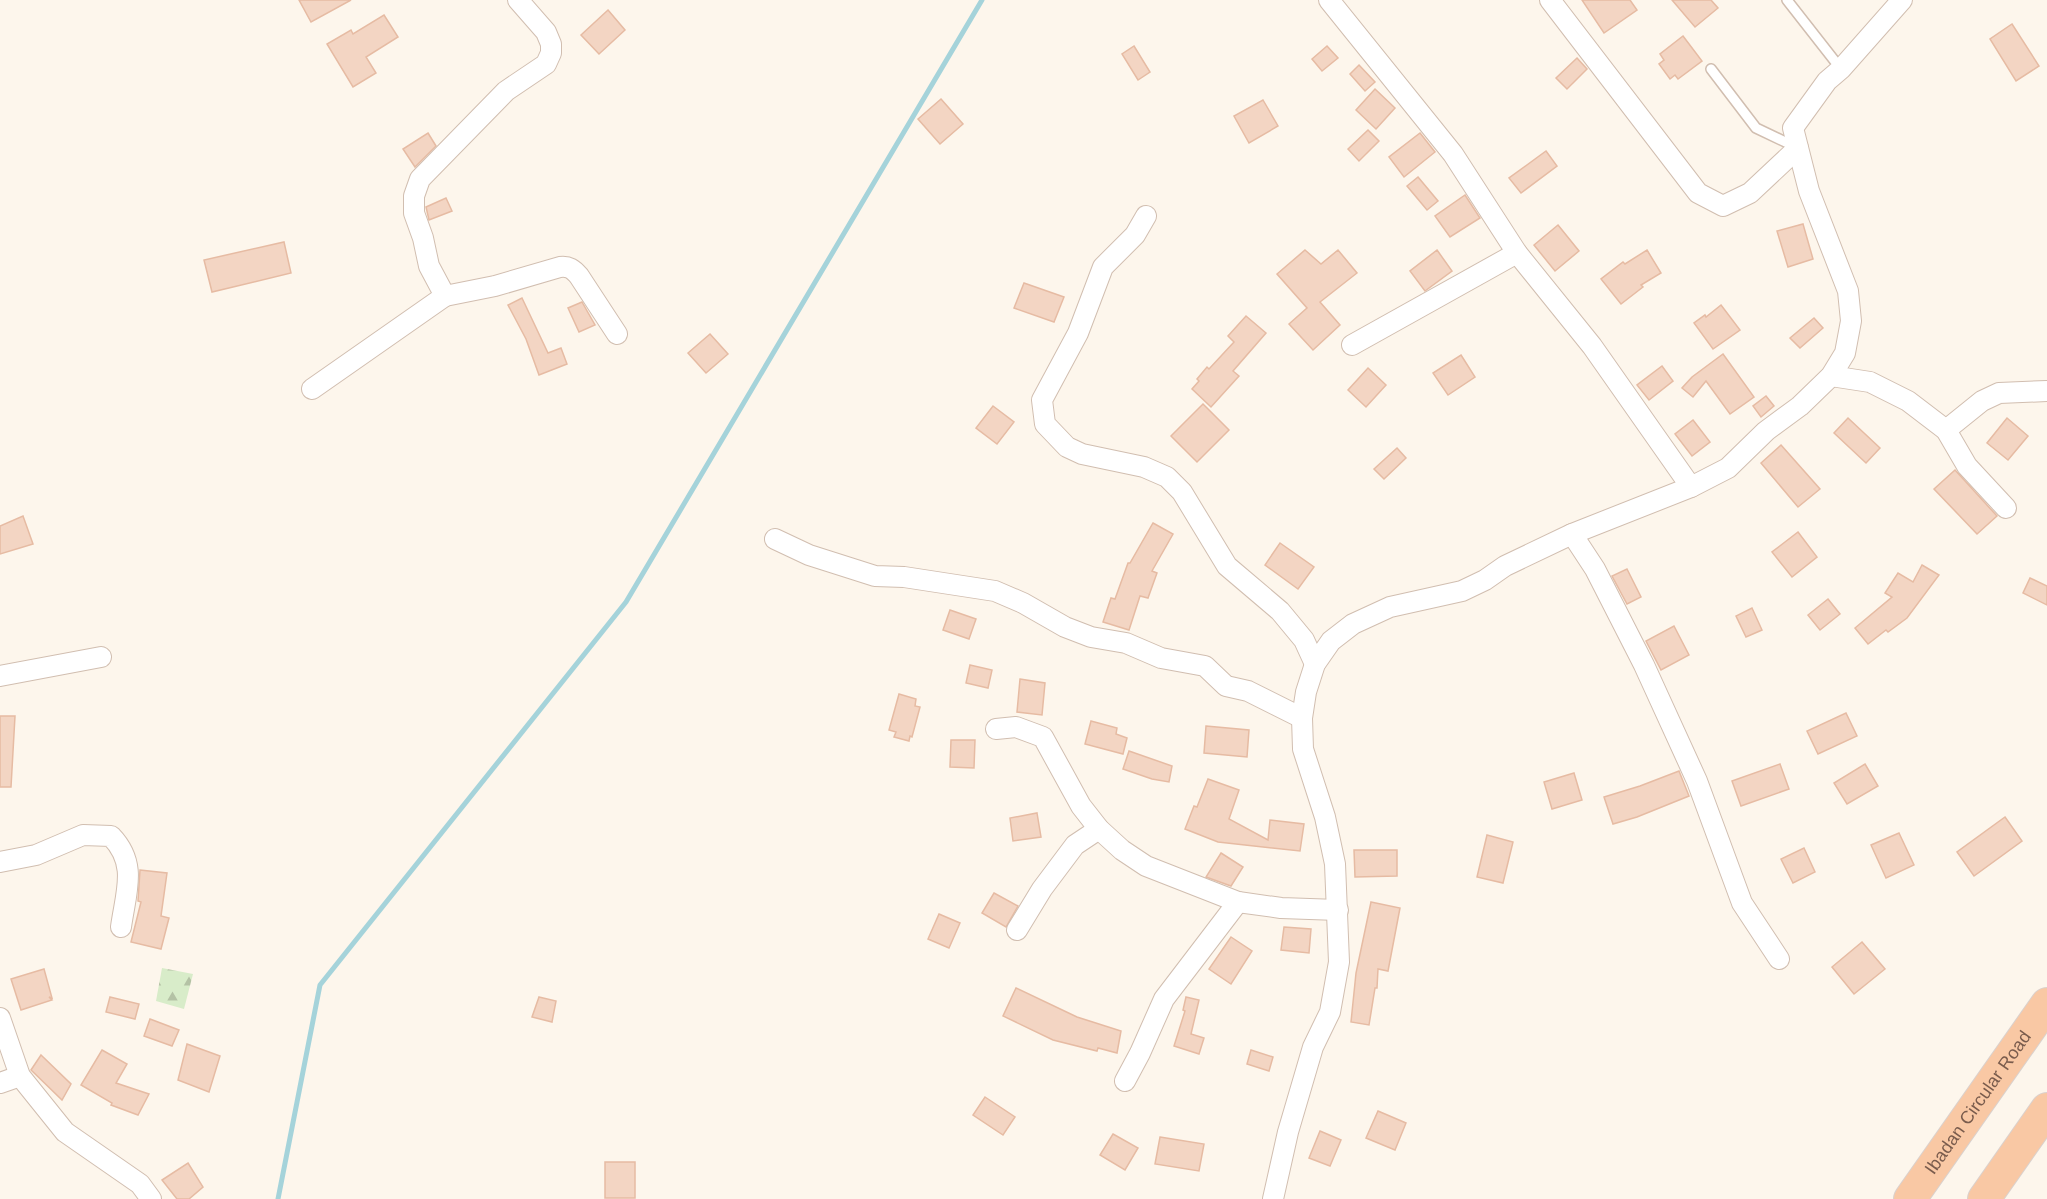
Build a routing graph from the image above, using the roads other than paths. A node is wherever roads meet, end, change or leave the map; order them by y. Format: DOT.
graph roads {
  1 [pos="518,0"];
  2 [pos="1329,0"];
  3 [pos="1550,0"];
  4 [pos="1787,0"];
  5 [pos="1902,0"];
  6 [pos="1711,69"];
  7 [pos="1841,69"];
  8 [pos="1798,148"];
  9 [pos="1146,216"];
  10 [pos="1517,253"];
  11 [pos="445,296"];
  12 [pos="617,334"];
  13 [pos="1352,345"];
  14 [pos="1831,376"];
  15 [pos="312,389"];
  16 [pos="2047,391"];
  17 [pos="1946,430"];
  18 [pos="1690,487"];
  19 [pos="2006,508"];
  20 [pos="1572,534"];
  21 [pos="775,539"];
  22 [pos="101,657"];
  23 [pos="1315,664"];
  24 [pos="0,676"];
  25 [pos="1302,718"];
  26 [pos="996,729"];
  27 [pos="1099,829"];
  28 [pos="0,862"];
  29 [pos="1238,902"];
  30 [pos="1338,910"];
  31 [pos="122,927"];
  32 [pos="1017,930"];
  33 [pos="1779,958"];
  34 [pos="2047,1004"];
  35 [pos="0,1018"];
  36 [pos="20,1076"];
  37 [pos="1125,1081"];
  38 [pos="0,1083"];
  39 [pos="2047,1109"];
  40 [pos="151,1199"];
  41 [pos="1273,1199"];
  42 [pos="1910,1199"];
  43 [pos="1984,1199"];
  1 -- 11 [label="street"];
  2 -- 10 [label="street"];
  3 -- 8 [label="street"];
  4 -- 7 [label="lane"];
  5 -- 7 [label="street"];
  6 -- 8 [label="lane"];
  7 -- 8 [label="street"];
  8 -- 14 [label="street"];
  9 -- 23 [label="street"];
  10 -- 13 [label="street"];
  10 -- 18 [label="street"];
  11 -- 12 [label="street"];
  11 -- 15 [label="street"];
  14 -- 17 [label="street"];
  14 -- 18 [label="street"];
  16 -- 17 [label="street"];
  17 -- 19 [label="street"];
  18 -- 20 [label="street"];
  20 -- 23 [label="street"];
  20 -- 33 [label="street"];
  21 -- 25 [label="street"];
  22 -- 24 [label="street"];
  23 -- 25 [label="street"];
  25 -- 30 [label="street"];
  26 -- 27 [label="street"];
  27 -- 29 [label="street"];
  27 -- 32 [label="street"];
  28 -- 31 [label="street"];
  29 -- 30 [label="street"];
  29 -- 37 [label="street"];
  30 -- 41 [label="street"];
  34 -- 42 [label="highway, Ibadan Circular Road"];
  35 -- 36 [label="street"];
  36 -- 38 [label="street"];
  36 -- 40 [label="street"];
  39 -- 43 [label="highway"];
}
